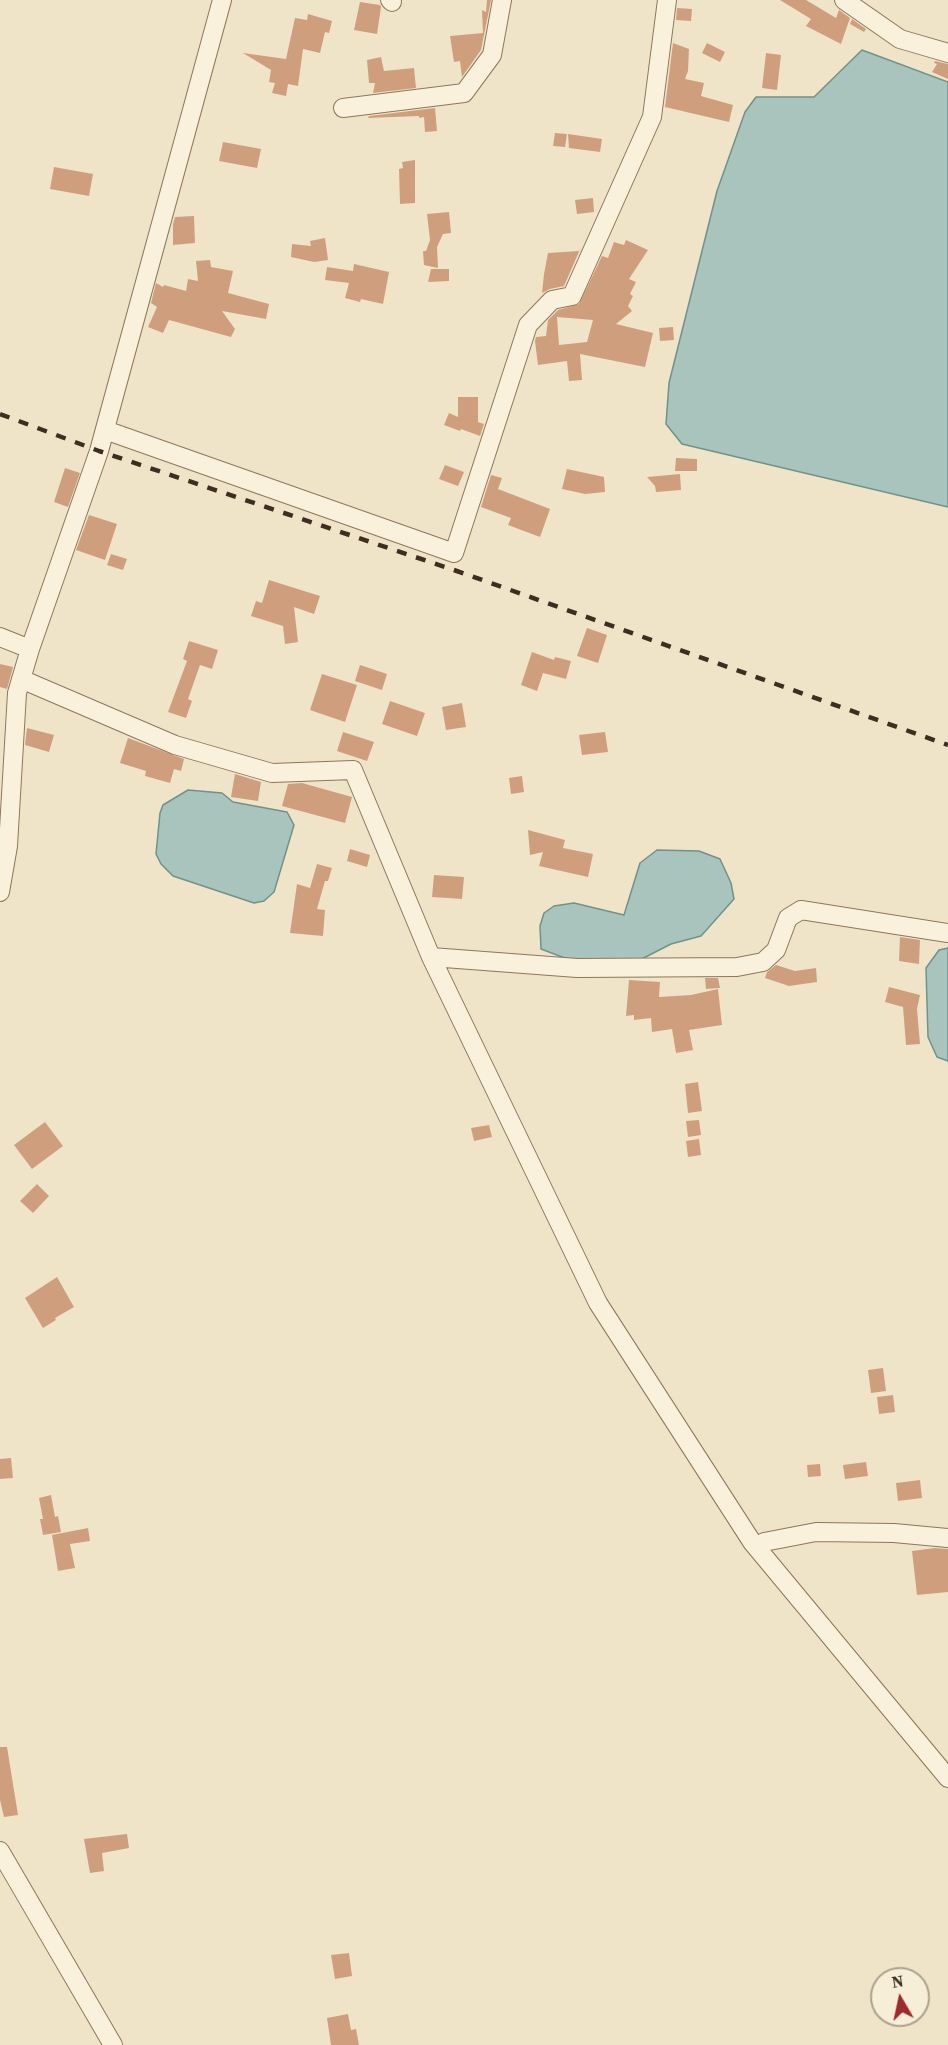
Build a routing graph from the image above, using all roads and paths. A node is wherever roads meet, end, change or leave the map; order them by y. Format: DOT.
graph roads {
  1 [pos="222,0"];
  2 [pos="502,0"];
  3 [pos="667,0"];
  4 [pos="844,0"];
  5 [pos="948,53"];
  6 [pos="343,108"];
  7 [pos="105,430"];
  8 [pos="0,637"];
  9 [pos="30,649"];
  10 [pos="21,679"];
  11 [pos="0,892"];
  12 [pos="948,933"];
  13 [pos="431,957"];
  14 [pos="948,1538"];
  15 [pos="764,1542"];
  16 [pos="948,1778"];
  17 [pos="0,1851"];
  18 [pos="113,2045"];
  1 -- 7 [label="street"];
  2 -- 6 [label="street"];
  3 -- 7 [label="street"];
  4 -- 5 [label="street"];
  7 -- 9 [label="street"];
  8 -- 9 [label="street"];
  9 -- 10 [label="street"];
  10 -- 11 [label="street"];
  10 -- 13 [label="street"];
  12 -- 13 [label="street"];
  13 -- 16 [label="street"];
  14 -- 15 [label="street"];
  17 -- 18 [label="street"];
}
